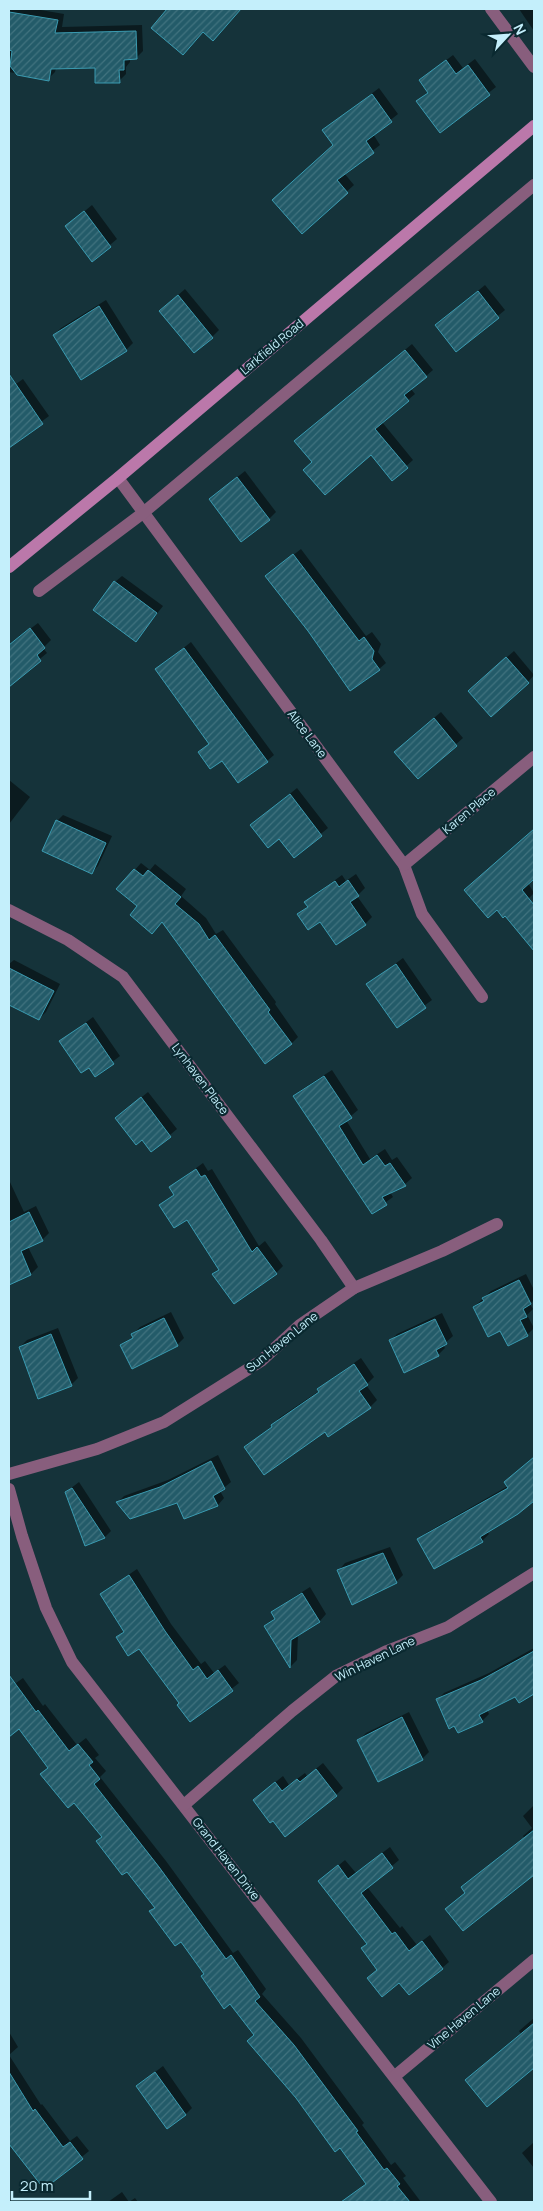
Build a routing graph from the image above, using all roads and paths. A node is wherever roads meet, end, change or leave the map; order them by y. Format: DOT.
graph roads {
  1 [pos="491,9"];
  2 [pos="534,67"];
  3 [pos="534,126"];
  4 [pos="534,185"];
  5 [pos="118,478"];
  6 [pos="143,513"];
  7 [pos="9,567"];
  8 [pos="38,591"];
  9 [pos="534,757"];
  10 [pos="404,865"];
  11 [pos="9,910"];
  12 [pos="482,997"];
  13 [pos="497,1224"];
  14 [pos="354,1288"];
  15 [pos="9,1474"];
  16 [pos="9,1489"];
  17 [pos="534,1573"];
  18 [pos="184,1806"];
  19 [pos="534,1960"];
  20 [pos="395,2076"];
  21 [pos="491,2202"];
  1 -- 2 [label="street"];
  3 -- 5 [label="main road, Larkfield Road"];
  4 -- 6 [label="street"];
  5 -- 6 [label="street, Alice Lane"];
  5 -- 7 [label="main road, Larkfield Road"];
  6 -- 8 [label="street"];
  6 -- 10 [label="street, Alice Lane"];
  9 -- 10 [label="street, Karen Place"];
  10 -- 12 [label="street, Alice Lane"];
  11 -- 14 [label="street, Lynhaven Place"];
  13 -- 14 [label="street, Sun Haven Lane"];
  14 -- 15 [label="street, Sun Haven Lane"];
  16 -- 18 [label="street, Grand Haven Drive"];
  17 -- 18 [label="street, Win Haven Lane"];
  18 -- 20 [label="street, Grand Haven Drive"];
  19 -- 20 [label="street, Vine Haven Lane"];
  20 -- 21 [label="street, Grand Haven Drive"];
}
